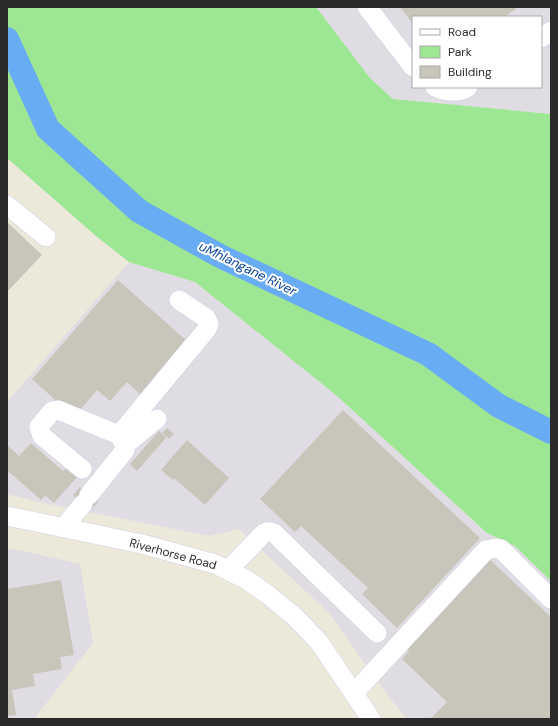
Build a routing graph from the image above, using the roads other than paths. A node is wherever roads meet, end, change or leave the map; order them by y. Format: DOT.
graph roads {
  1 [pos="367,7"];
  2 [pos="551,31"];
  3 [pos="542,37"];
  4 [pos="412,66"];
  5 [pos="439,88"];
  6 [pos="466,88"];
  7 [pos="7,205"];
  8 [pos="46,237"];
  9 [pos="179,300"];
  10 [pos="157,419"];
  11 [pos="122,440"];
  12 [pos="82,469"];
  13 [pos="7,516"];
  14 [pos="63,528"];
  15 [pos="228,570"];
  16 [pos="551,599"];
  17 [pos="377,633"];
  18 [pos="354,693"];
  19 [pos="371,719"];
  1 -- 4 [label="lane"];
  2 -- 3 [label="lane"];
  5 -- 6 [label="lane"];
  7 -- 8 [label="lane"];
  9 -- 11 [label="lane"];
  10 -- 11 [label="lane"];
  11 -- 12 [label="lane"];
  11 -- 14 [label="lane"];
  13 -- 14 [label="lane, Riverhorse Road"];
  14 -- 15 [label="lane, Riverhorse Road"];
  15 -- 17 [label="lane"];
  15 -- 18 [label="lane, Riverhorse Road"];
  16 -- 18 [label="lane"];
  18 -- 19 [label="lane, Riverhorse Road"];
}
